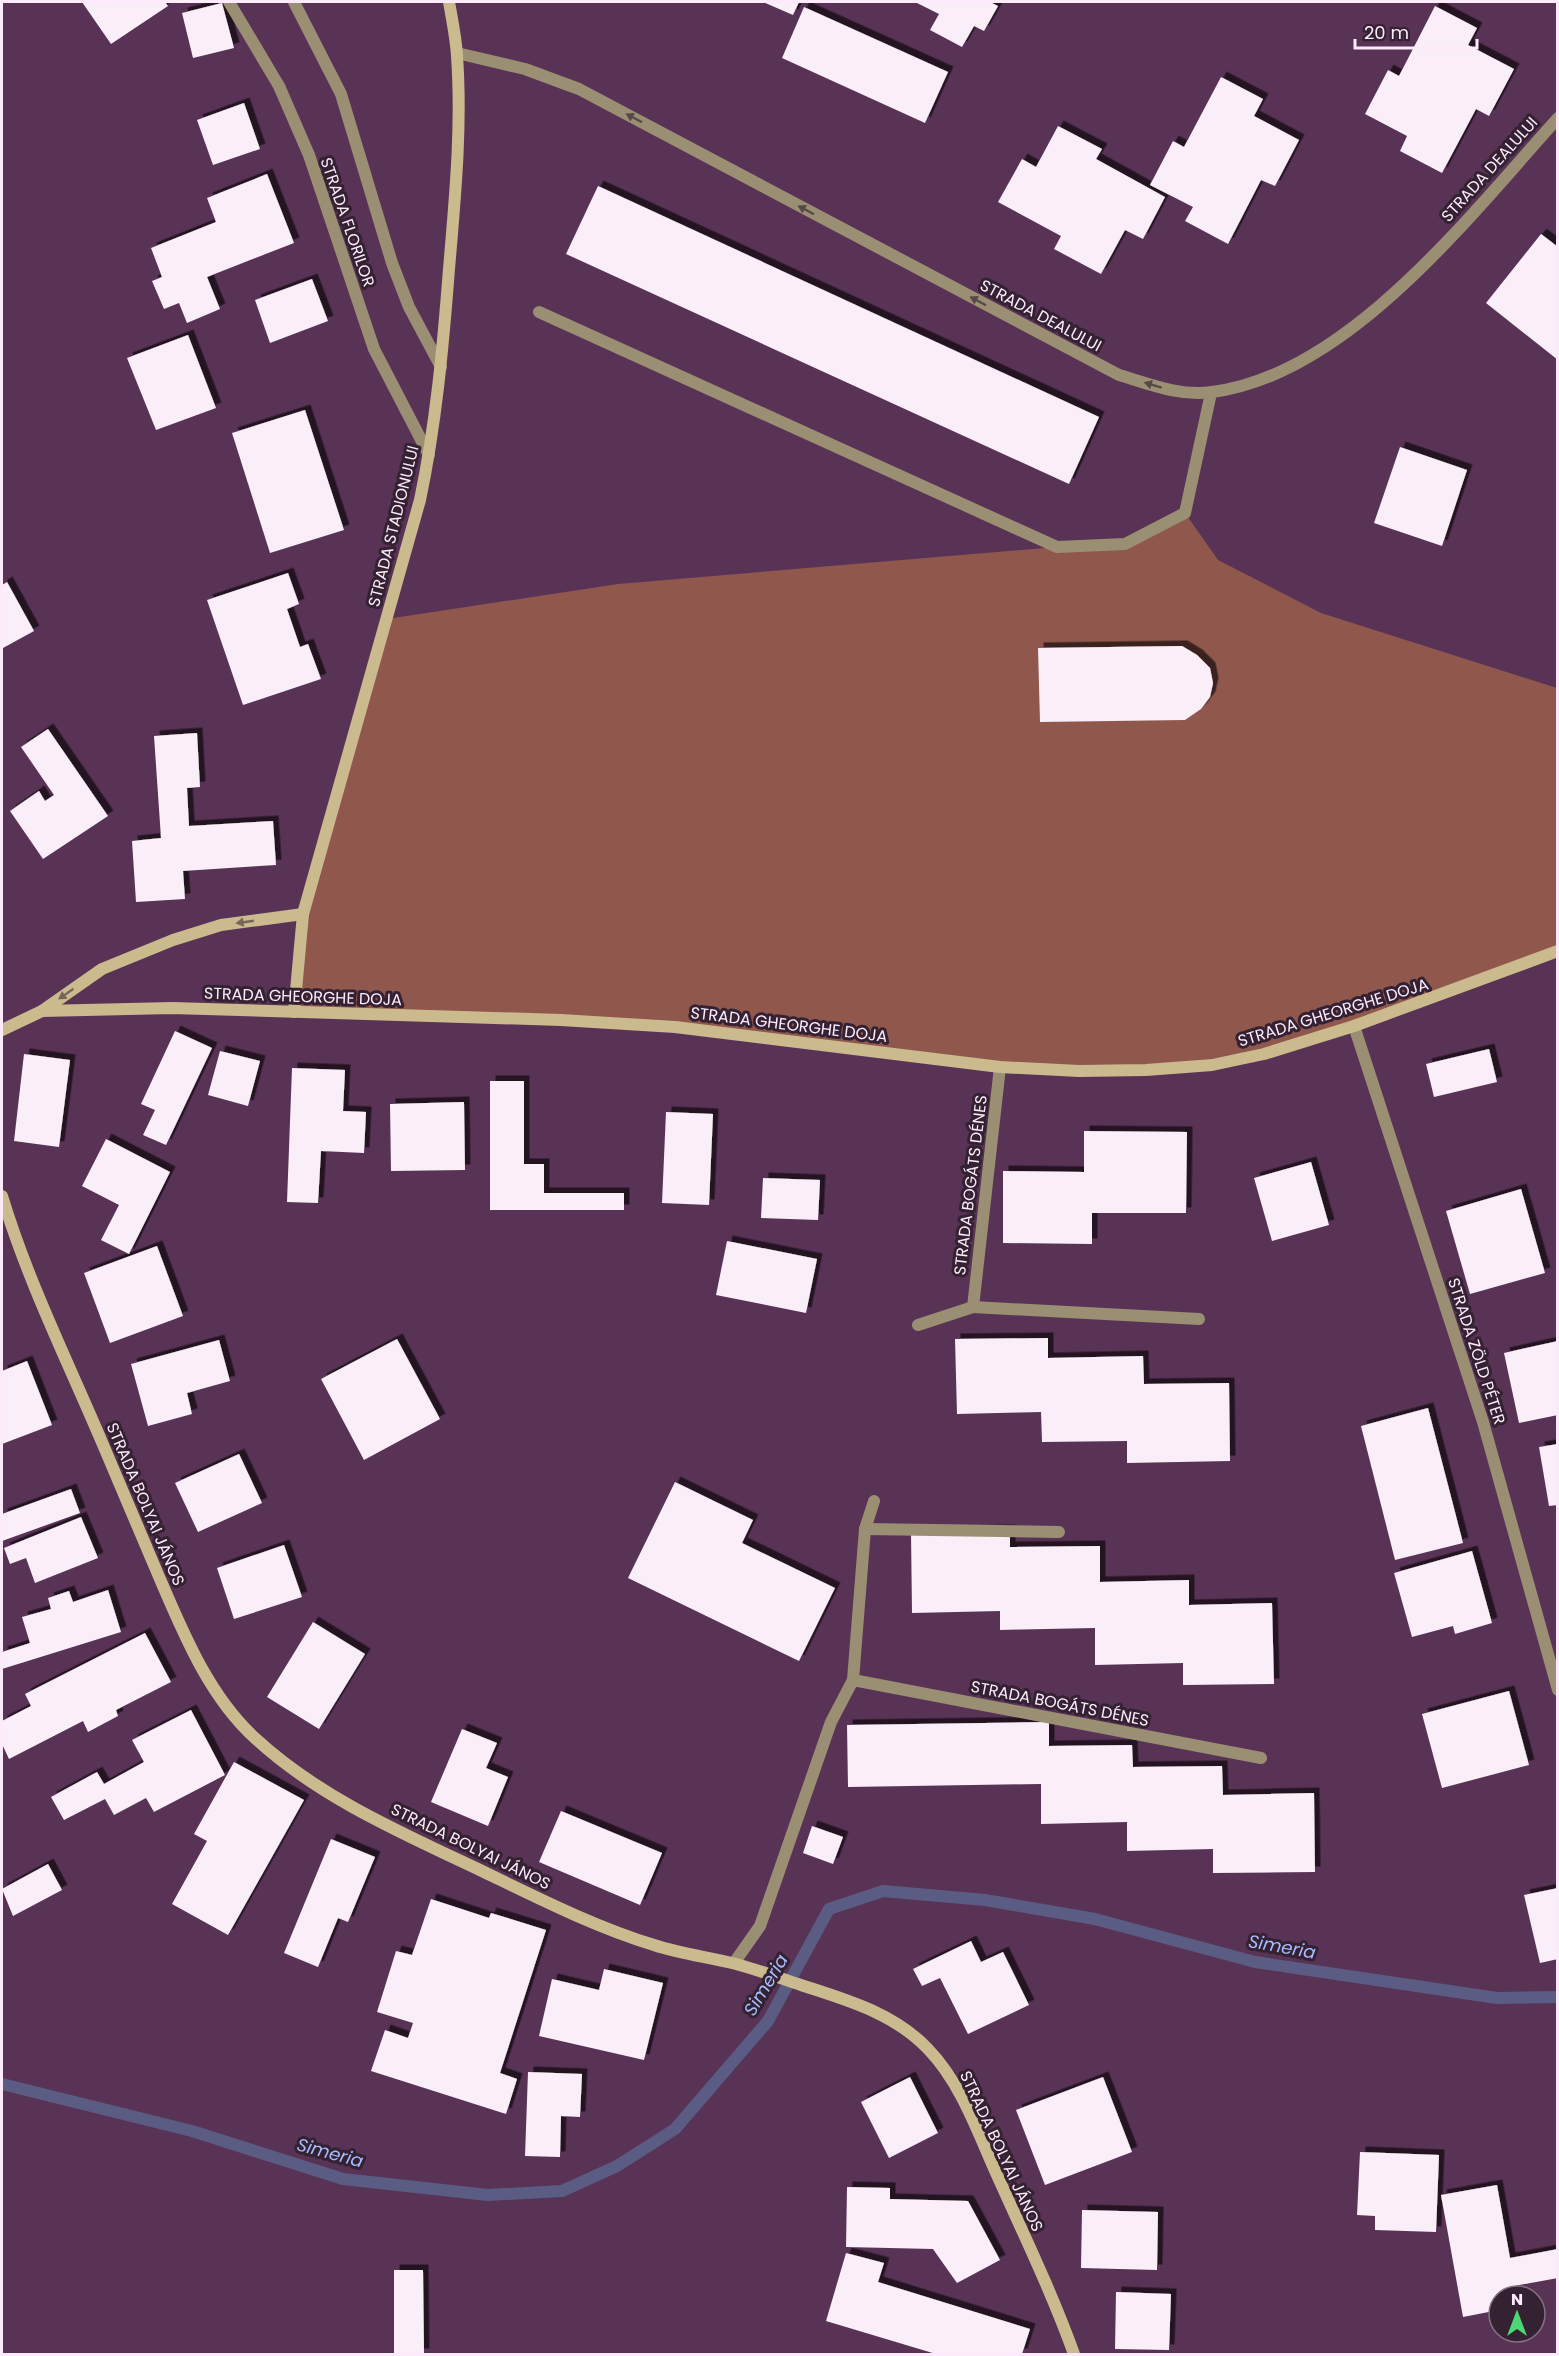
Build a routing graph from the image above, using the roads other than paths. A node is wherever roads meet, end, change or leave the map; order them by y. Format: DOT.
graph roads {
  1 [pos="229,2"];
  2 [pos="294,2"];
  3 [pos="449,2"];
  4 [pos="457,54"];
  5 [pos="1557,118"];
  6 [pos="539,312"];
  7 [pos="441,367"];
  8 [pos="1211,393"];
  9 [pos="429,455"];
  10 [pos="303,914"];
  11 [pos="1557,951"];
  12 [pos="42,1011"];
  13 [pos="294,1012"];
  14 [pos="1354,1026"];
  15 [pos="2,1030"];
  16 [pos="1000,1067"];
  17 [pos="2,1196"];
  18 [pos="973,1306"];
  19 [pos="1199,1319"];
  20 [pos="918,1325"];
  21 [pos="874,1501"];
  22 [pos="865,1529"];
  23 [pos="1059,1532"];
  24 [pos="852,1680"];
  25 [pos="1557,1690"];
  26 [pos="1261,1758"];
  27 [pos="734,1963"];
  28 [pos="1074,2355"];
  1 -- 9 [label="street, STRADA FLORILOR"];
  2 -- 7 [label="street, STRADA FLORILOR"];
  3 -- 4 [label="street, STRADA STADIONULUI"];
  4 -- 7 [label="street, STRADA STADIONULUI"];
  8 -- 4 [label="street, STRADA DEALULUI, one-way"];
  5 -- 8 [label="street, STRADA DEALULUI"];
  6 -- 8 [label="street"];
  7 -- 9 [label="street, STRADA STADIONULUI"];
  9 -- 10 [label="street, STRADA STADIONULUI"];
  10 -- 12 [label="street, one-way"];
  10 -- 13 [label="street, STRADA STADIONULUI"];
  11 -- 14 [label="street, STRADA GHEORGHE DOJA"];
  12 -- 13 [label="street, STRADA GHEORGHE DOJA"];
  12 -- 15 [label="street, STRADA GHEORGHE DOJA"];
  13 -- 16 [label="street, STRADA GHEORGHE DOJA"];
  14 -- 16 [label="street, STRADA GHEORGHE DOJA"];
  14 -- 25 [label="street, STRADA ZÖLD PÉTER"];
  16 -- 18 [label="street, STRADA BOGÁTS DÉNES"];
  17 -- 27 [label="street, STRADA BOLYAI JÁNOS"];
  18 -- 19 [label="street"];
  18 -- 20 [label="street"];
  21 -- 22 [label="street"];
  22 -- 23 [label="street"];
  22 -- 24 [label="street"];
  24 -- 26 [label="street, STRADA BOGÁTS DÉNES"];
  24 -- 27 [label="street"];
  27 -- 28 [label="street, STRADA BOLYAI JÁNOS"];
}
